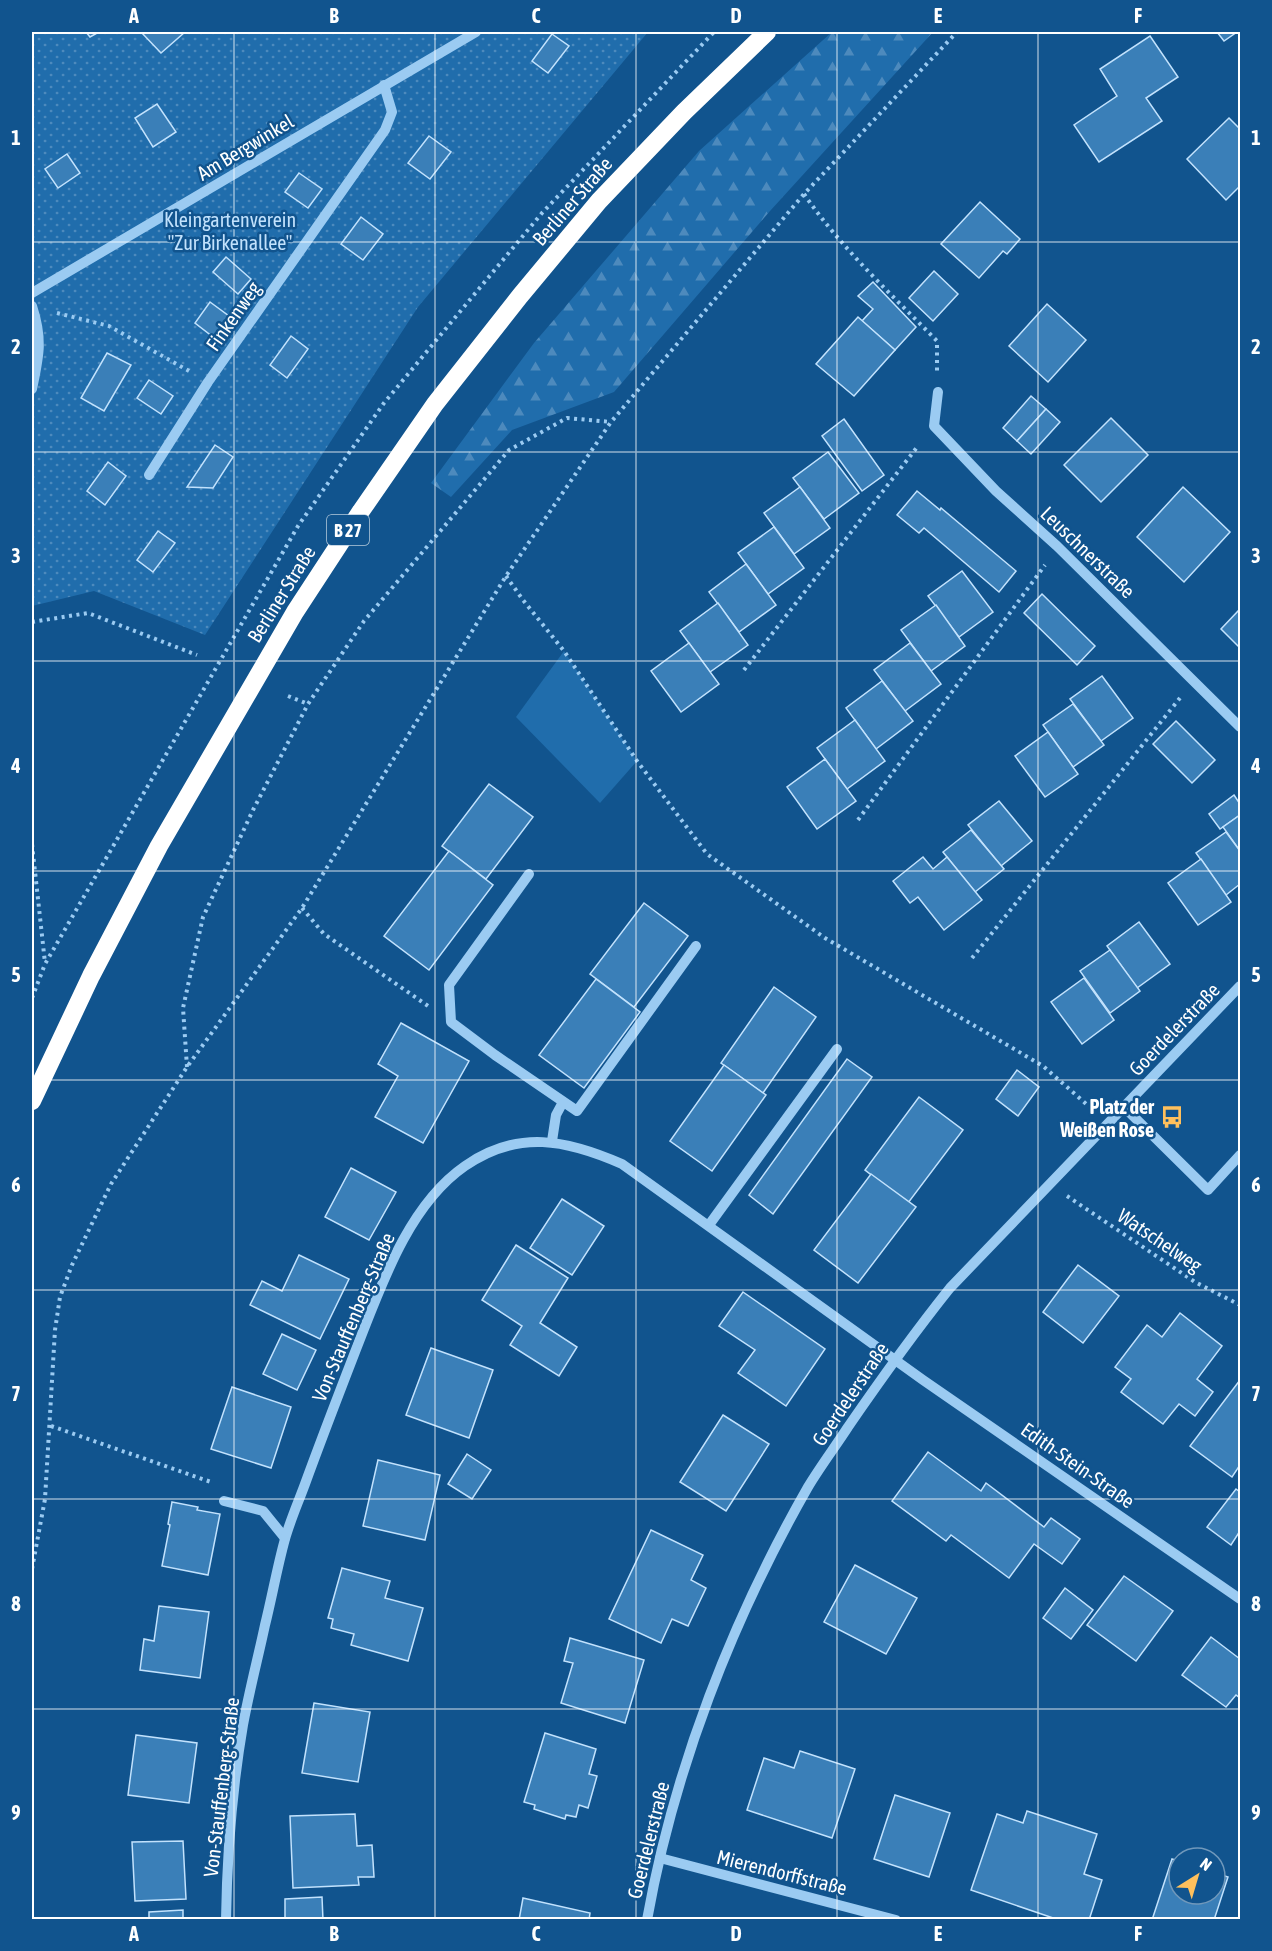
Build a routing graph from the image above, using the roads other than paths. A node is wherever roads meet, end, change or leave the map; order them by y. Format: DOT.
graph roads {
  1 [pos="476,32"];
  2 [pos="767,32"];
  3 [pos="384,85"];
  4 [pos="32,293"];
  5 [pos="32,306"];
  6 [pos="32,389"];
  7 [pos="938,392"];
  8 [pos="149,475"];
  9 [pos="1240,727"];
  10 [pos="529,874"];
  11 [pos="696,946"];
  12 [pos="1240,986"];
  13 [pos="837,1049"];
  14 [pos="32,1101"];
  15 [pos="563,1102"];
  16 [pos="1124,1107"];
  17 [pos="552,1141"];
  18 [pos="1240,1155"];
  19 [pos="709,1225"];
  20 [pos="895,1359"];
  21 [pos="224,1501"];
  22 [pos="285,1538"];
  23 [pos="1240,1599"];
  24 [pos="660,1858"];
  25 [pos="226,1920"];
  26 [pos="647,1920"];
  27 [pos="896,1920"];
  1 -- 3 [label="street, Am Bergwinkel"];
  2 -- 14 [label="highway, Berliner Straße / B 27"];
  3 -- 4 [label="street, Am Bergwinkel"];
  3 -- 8 [label="street, Finkenweg"];
  5 -- 6 [label="street"];
  7 -- 9 [label="street, Leuschnerstraße"];
  10 -- 15 [label="street"];
  11 -- 15 [label="street"];
  12 -- 16 [label="street, Goerdelerstraße"];
  13 -- 19 [label="street"];
  15 -- 17 [label="street"];
  16 -- 18 [label="street"];
  16 -- 20 [label="street, Goerdelerstraße"];
  17 -- 19 [label="street, Von-Stauffenberg-Straße"];
  17 -- 22 [label="street, Von-Stauffenberg-Straße"];
  19 -- 20 [label="street, Von-Stauffenberg-Straße"];
  20 -- 23 [label="street, Edith-Stein-Straße"];
  20 -- 24 [label="street, Goerdelerstraße"];
  21 -- 22 [label="street"];
  22 -- 25 [label="street, Von-Stauffenberg-Straße"];
  24 -- 26 [label="street, Goerdelerstraße"];
  24 -- 27 [label="street, Mierendorffstraße"];
}
